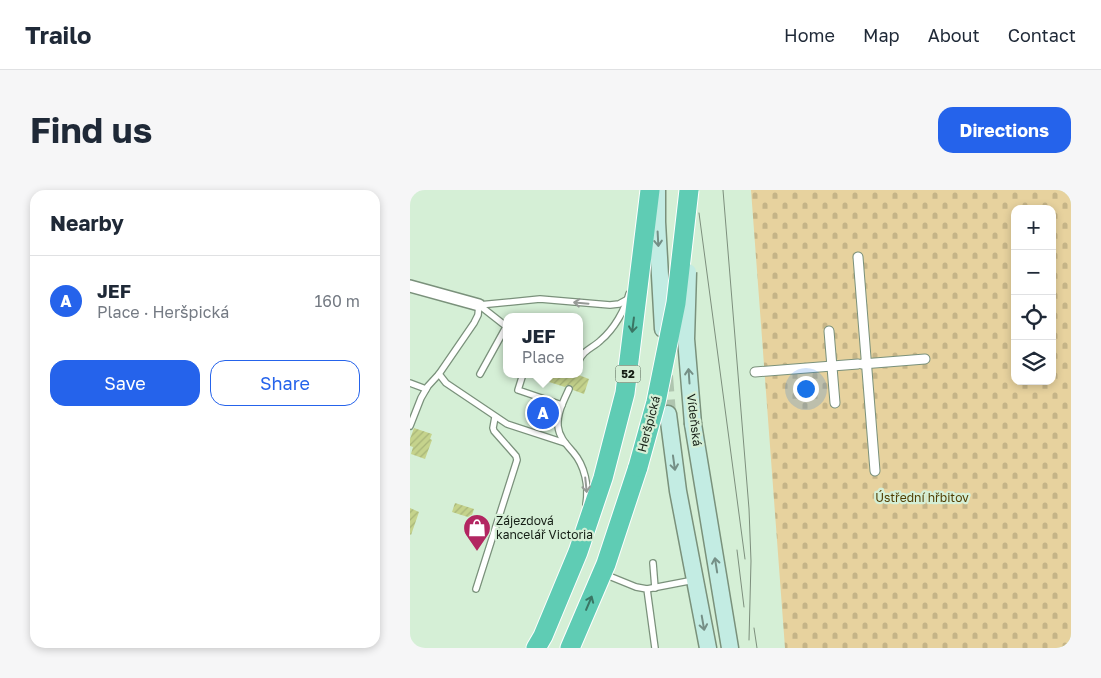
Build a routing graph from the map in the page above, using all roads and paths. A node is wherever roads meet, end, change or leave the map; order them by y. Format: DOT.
graph roads {
  1 [pos="650,190"];
  2 [pos="657,190"];
  3 [pos="690,190"];
  4 [pos="648,209"];
  5 [pos="639,230"];
  6 [pos="858,257"];
  7 [pos="410,286"];
  8 [pos="630,290"];
  9 [pos="628,299"];
  10 [pos="479,305"];
  11 [pos="503,324"];
  12 [pos="663,329"];
  13 [pos="829,331"];
  14 [pos="503,334"];
  15 [pos="583,352"];
  16 [pos="925,359"];
  17 [pos="862,364"];
  18 [pos="832,366"];
  19 [pos="755,372"];
  20 [pos="439,374"];
  21 [pos="480,374"];
  22 [pos="522,378"];
  23 [pos="410,383"];
  24 [pos="426,389"];
  25 [pos="570,389"];
  26 [pos="835,403"];
  27 [pos="562,405"];
  28 [pos="668,414"];
  29 [pos="495,417"];
  30 [pos="410,426"];
  31 [pos="565,443"];
  32 [pos="875,471"];
  33 [pos="583,514"];
  34 [pos="579,526"];
  35 [pos="578,552"];
  36 [pos="653,563"];
  37 [pos="602,574"];
  38 [pos="696,580"];
  39 [pos="655,588"];
  40 [pos="647,589"];
  41 [pos="476,590"];
  42 [pos="536,648"];
  43 [pos="570,648"];
  44 [pos="655,648"];
  45 [pos="708,648"];
  46 [pos="730,648"];
  1 -- 4 [label="highway, 52"];
  2 -- 12 [label="main road, one-way"];
  3 -- 37 [label="highway, Heršpická, bridge"];
  46 -- 3 [label="main road, Vídeňská, one-way, bridge"];
  4 -- 5 [label="lane"];
  4 -- 35 [label="highway, 52, one-way"];
  6 -- 17 [label="street"];
  7 -- 10 [label="street"];
  8 -- 9 [label="lane"];
  9 -- 10 [label="lane, one-way"];
  9 -- 15 [label="lane"];
  10 -- 11 [label="lane"];
  10 -- 20 [label="lane"];
  13 -- 18 [label="street"];
  14 -- 21 [label="lane"];
  16 -- 17 [label="street"];
  17 -- 18 [label="street"];
  17 -- 32 [label="street"];
  18 -- 19 [label="street"];
  18 -- 26 [label="street"];
  20 -- 24 [label="lane"];
  20 -- 29 [label="lane"];
  22 -- 27 [label="lane"];
  23 -- 24 [label="lane"];
  24 -- 30 [label="lane"];
  25 -- 27 [label="lane"];
  27 -- 31 [label="lane"];
  28 -- 38 [label="main road, Vídeňská, one-way"];
  29 -- 31 [label="lane"];
  29 -- 41 [label="lane"];
  31 -- 33 [label="lane, one-way"];
  34 -- 35 [label="lane"];
  35 -- 42 [label="highway, 52"];
  36 -- 39 [label="lane"];
  37 -- 40 [label="lane"];
  43 -- 37 [label="highway, Heršpická, one-way"];
  38 -- 39 [label="lane"];
  38 -- 45 [label="main road, Vídeňská, one-way"];
  39 -- 40 [label="lane"];
  40 -- 44 [label="lane"];
}
